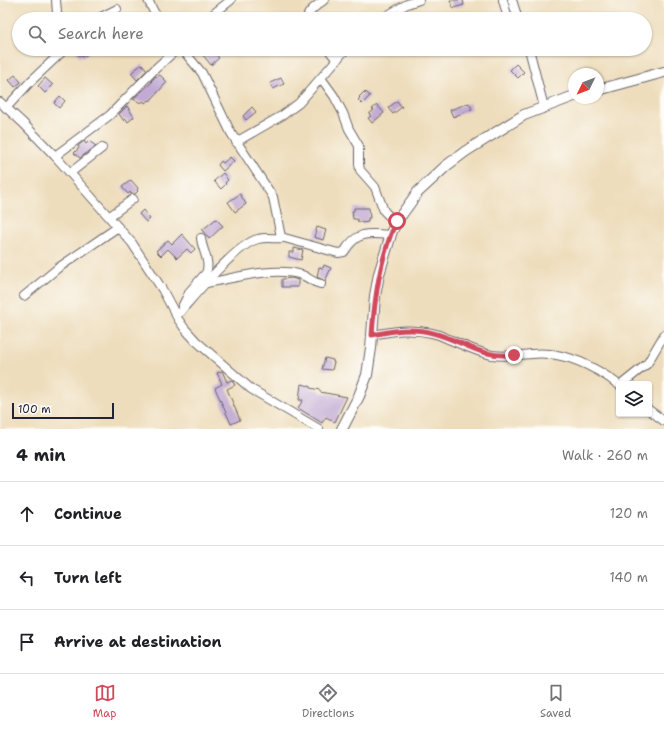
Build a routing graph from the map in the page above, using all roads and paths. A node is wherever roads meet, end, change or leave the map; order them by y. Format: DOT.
graph roads {
  1 [pos="56,0"];
  2 [pos="148,0"];
  3 [pos="231,0"];
  4 [pos="324,0"];
  5 [pos="419,0"];
  6 [pos="503,0"];
  7 [pos="512,0"];
  8 [pos="117,9"];
  9 [pos="57,12"];
  10 [pos="111,12"];
  11 [pos="154,12"];
  12 [pos="216,12"];
  13 [pos="310,12"];
  14 [pos="393,12"];
  15 [pos="506,12"];
  16 [pos="516,12"];
  17 [pos="58,56"];
  18 [pos="169,56"];
  19 [pos="188,56"];
  20 [pos="334,56"];
  21 [pos="340,56"];
  22 [pos="531,56"];
  23 [pos="337,60"];
  24 [pos="664,72"];
  25 [pos="321,78"];
  26 [pos="604,88"];
  27 [pos="568,98"];
  28 [pos="0,102"];
  29 [pos="544,107"];
  30 [pos="6,108"];
  31 [pos="236,142"];
  32 [pos="102,148"];
  33 [pos="55,156"];
  34 [pos="70,173"];
  35 [pos="133,199"];
  36 [pos="110,216"];
  37 [pos="397,221"];
  38 [pos="118,227"];
  39 [pos="391,235"];
  40 [pos="201,238"];
  41 [pos="283,238"];
  42 [pos="207,283"];
  43 [pos="321,284"];
  44 [pos="24,296"];
  45 [pos="179,316"];
  46 [pos="372,335"];
  47 [pos="664,335"];
  48 [pos="626,381"];
  49 [pos="616,383"];
  50 [pos="652,412"];
  51 [pos="664,421"];
  52 [pos="320,429"];
  53 [pos="342,429"];
  1 -- 9 [label="street"];
  2 -- 11 [label="street"];
  3 -- 12 [label="street"];
  4 -- 13 [label="street"];
  5 -- 14 [label="street"];
  6 -- 15 [label="street"];
  7 -- 16 [label="street"];
  8 -- 10 [label="street"];
  17 -- 30 [label="street"];
  18 -- 33 [label="street"];
  19 -- 31 [label="street"];
  20 -- 23 [label="street"];
  21 -- 23 [label="street"];
  22 -- 29 [label="street"];
  23 -- 25 [label="street"];
  24 -- 26 [label="street"];
  25 -- 31 [label="street"];
  25 -- 37 [label="street"];
  27 -- 29 [label="street"];
  28 -- 30 [label="street"];
  29 -- 37 [label="street"];
  30 -- 33 [label="street"];
  31 -- 41 [label="street"];
  32 -- 34 [label="street"];
  33 -- 34 [label="street"];
  34 -- 36 [label="street"];
  35 -- 36 [label="street"];
  36 -- 38 [label="street"];
  37 -- 39 [label="street"];
  38 -- 44 [label="street"];
  38 -- 45 [label="street"];
  39 -- 41 [label="street"];
  39 -- 46 [label="street"];
  40 -- 45 [label="street"];
  41 -- 42 [label="street"];
  42 -- 43 [label="street"];
  42 -- 45 [label="street"];
  45 -- 52 [label="street"];
  46 -- 49 [label="street"];
  46 -- 53 [label="street"];
  47 -- 48 [label="street"];
  50 -- 51 [label="street"];
}
